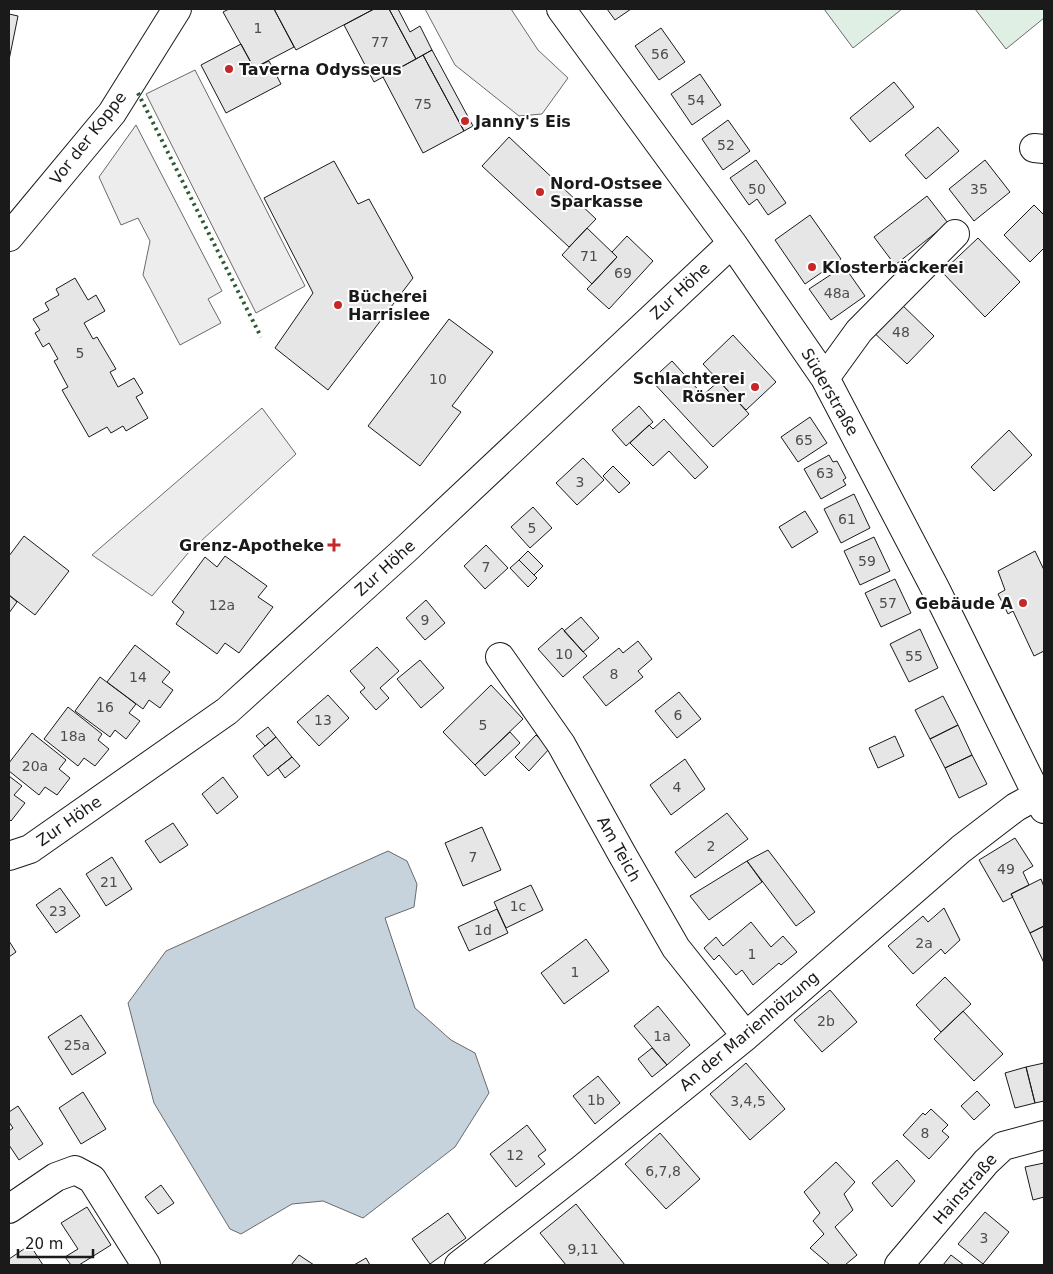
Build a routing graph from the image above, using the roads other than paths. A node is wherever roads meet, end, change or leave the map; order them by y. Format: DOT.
graph roads {
  1 [pos="177,9"];
  2 [pos="561,9"];
  3 [pos="955,234"];
  4 [pos="9,237"];
  5 [pos="732,243"];
  6 [pos="825,378"];
  7 [pos="500,657"];
  8 [pos="1041,802"];
  9 [pos="9,856"];
  10 [pos="746,1036"];
  11 [pos="1044,1135"];
  12 [pos="9,1209"];
  13 [pos="146,1265"];
  14 [pos="459,1265"];
  15 [pos="899,1265"];
  1 -- 4 [label="street, Vor der Koppe"];
  2 -- 5 [label="street, Süderstraße"];
  3 -- 6 [label="street"];
  5 -- 6 [label="street, Süderstraße"];
  5 -- 9 [label="street, Zur Höhe"];
  6 -- 8 [label="street, Süderstraße"];
  7 -- 10 [label="street, Am Teich"];
  8 -- 10 [label="street, An der Marienhölzung"];
  10 -- 14 [label="street, An der Marienhölzung"];
  11 -- 15 [label="street, Hainstraße"];
  12 -- 13 [label="street"];
}
